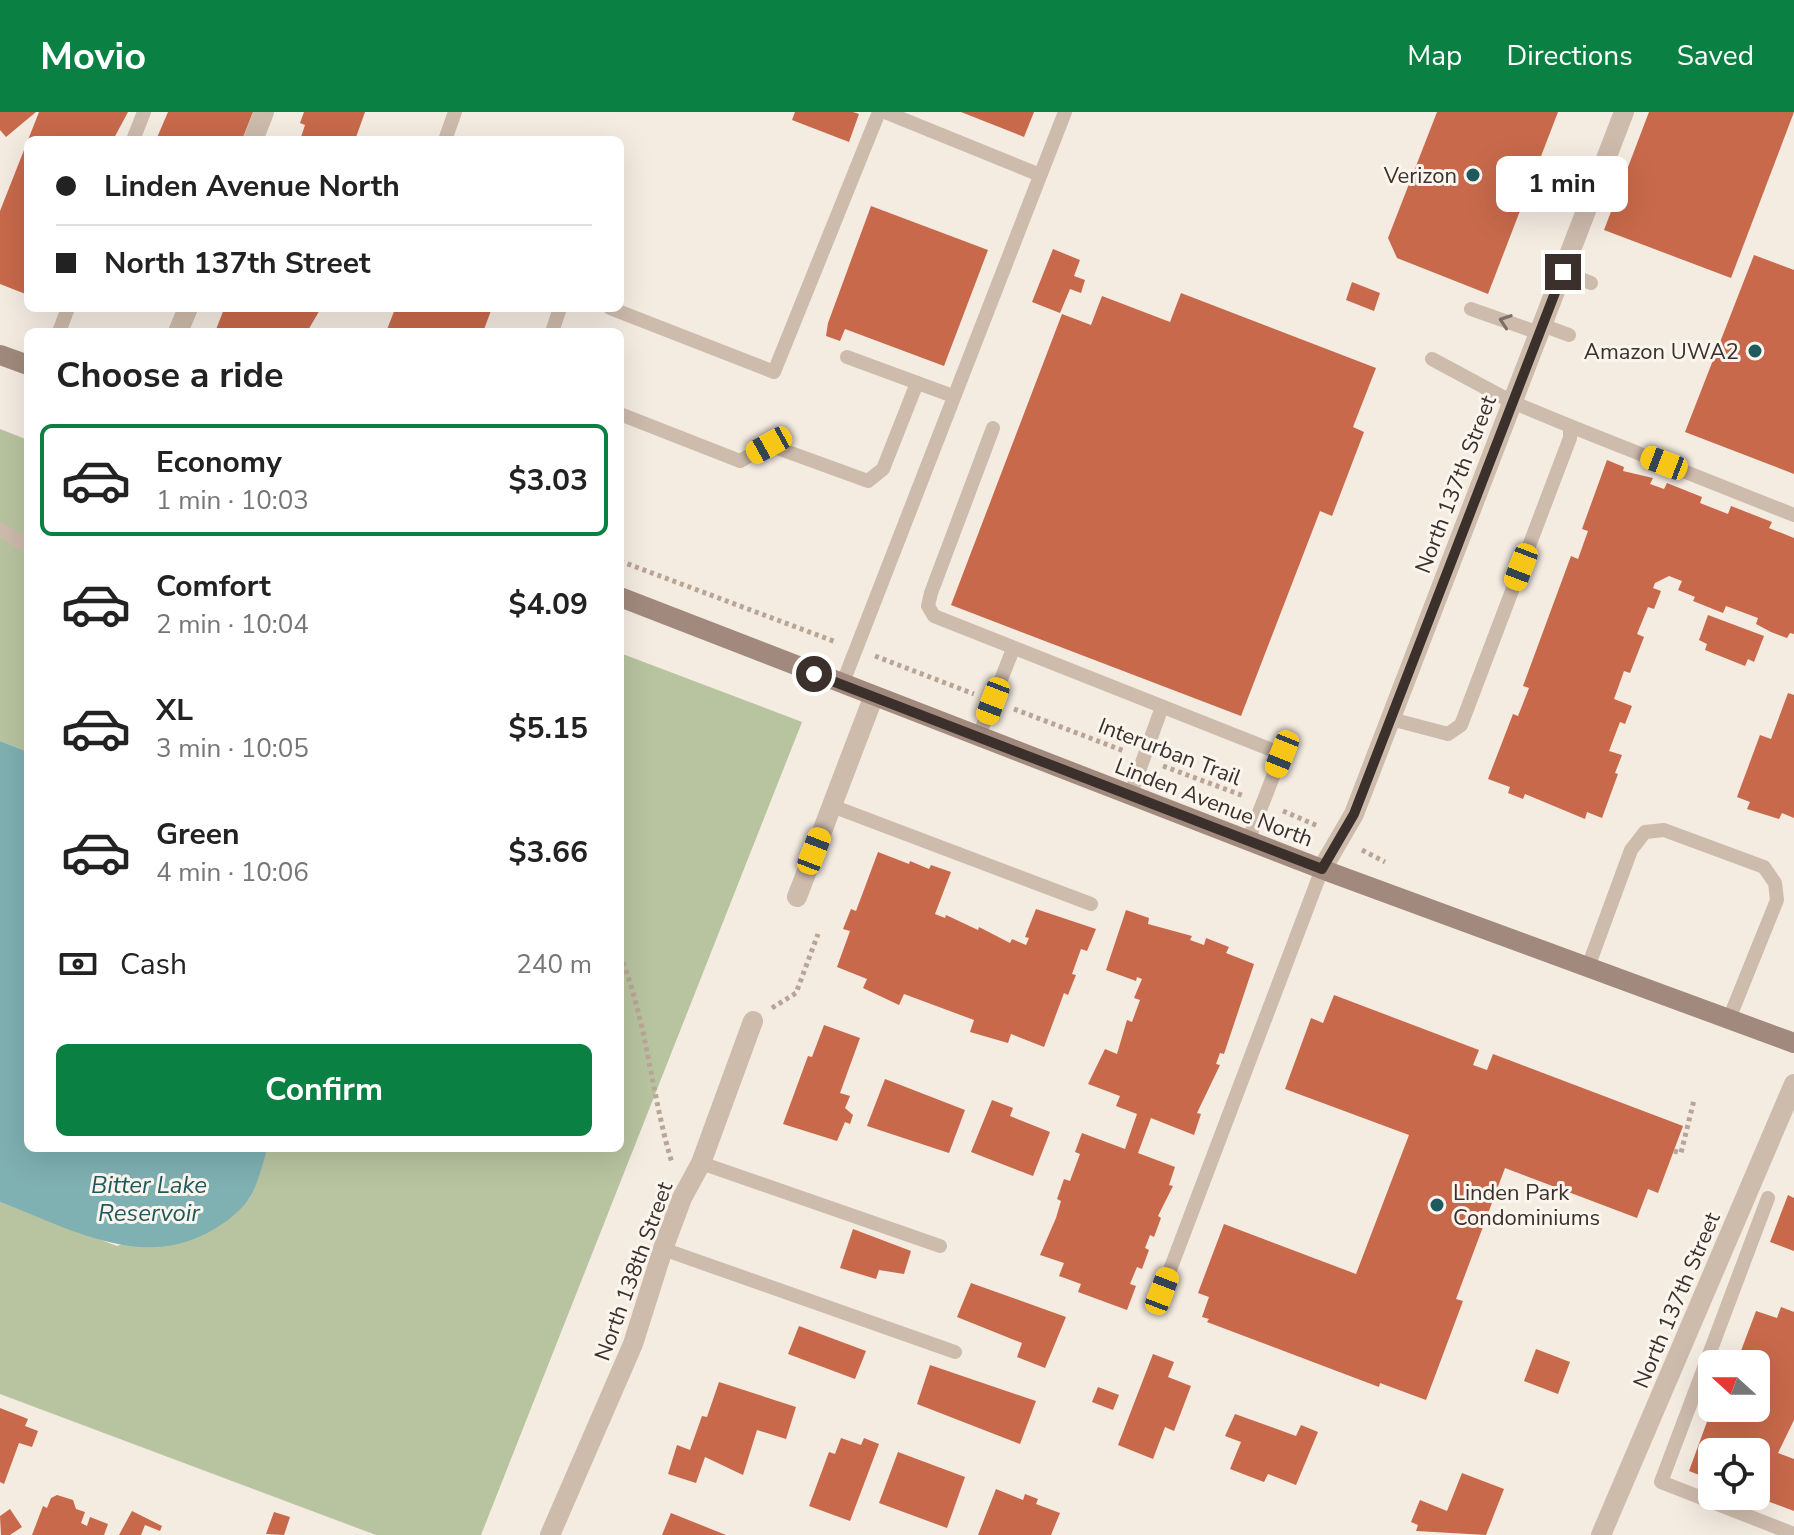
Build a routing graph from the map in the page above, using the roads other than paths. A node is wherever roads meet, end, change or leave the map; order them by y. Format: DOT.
graph roads {
  1 [pos="144,112"];
  2 [pos="264,112"];
  3 [pos="455,112"];
  4 [pos="882,112"];
  5 [pos="1065,112"];
  6 [pos="1624,112"];
  7 [pos="135,136"];
  8 [pos="255,136"];
  9 [pos="446,136"];
  10 [pos="1040,175"];
  11 [pos="1563,272"];
  12 [pos="1591,283"];
  13 [pos="1471,309"];
  14 [pos="620,312"];
  15 [pos="1541,329"];
  16 [pos="1569,335"];
  17 [pos="0,355"];
  18 [pos="847,357"];
  19 [pos="1432,359"];
  20 [pos="24,364"];
  21 [pos="917,383"];
  22 [pos="953,396"];
  23 [pos="1512,402"];
  24 [pos="624,416"];
  25 [pos="1570,426"];
  26 [pos="993,428"];
  27 [pos="1794,515"];
  28 [pos="0,529"];
  29 [pos="24,544"];
  30 [pos="624,599"];
  31 [pos="1013,649"];
  32 [pos="842,685"];
  33 [pos="873,698"];
  34 [pos="1162,707"];
  35 [pos="1391,719"];
  36 [pos="978,738"];
  37 [pos="1288,738"];
  38 [pos="1282,754"];
  39 [pos="1130,796"];
  40 [pos="832,806"];
  41 [pos="1248,841"];
  42 [pos="1322,869"];
  43 [pos="797,897"];
  44 [pos="1091,904"];
  45 [pos="1588,967"];
  46 [pos="1729,1019"];
  47 [pos="753,1021"];
  48 [pos="1794,1043"];
  49 [pos="1794,1084"];
  50 [pos="701,1163"];
  51 [pos="1768,1198"];
  52 [pos="940,1246"];
  53 [pos="663,1249"];
  54 [pos="1162,1291"];
  55 [pos="955,1352"];
  56 [pos="1794,1534"];
  57 [pos="550,1535"];
  58 [pos="1601,1535"];
  1 -- 7 [label="lane"];
  2 -- 8 [label="street"];
  3 -- 9 [label="lane"];
  4 -- 10 [label="lane"];
  4 -- 14 [label="lane"];
  5 -- 10 [label="lane"];
  6 -- 11 [label="street, North 137th Street"];
  10 -- 22 [label="lane"];
  11 -- 12 [label="lane"];
  11 -- 15 [label="street, North 137th Street"];
  15 -- 13 [label="lane, one-way"];
  15 -- 16 [label="lane"];
  15 -- 23 [label="street, North 137th Street"];
  17 -- 20 [label="street"];
  18 -- 21 [label="lane"];
  19 -- 23 [label="lane"];
  21 -- 22 [label="lane"];
  21 -- 24 [label="lane"];
  22 -- 32 [label="lane"];
  23 -- 25 [label="lane"];
  23 -- 35 [label="street, North 137th Street"];
  25 -- 27 [label="lane"];
  25 -- 35 [label="lane"];
  26 -- 31 [label="lane"];
  28 -- 29 [label="lane"];
  30 -- 32 [label="street, Linden Avenue North"];
  31 -- 34 [label="lane"];
  31 -- 36 [label="lane"];
  32 -- 33 [label="street, Linden Avenue North"];
  33 -- 36 [label="street, Linden Avenue North"];
  33 -- 40 [label="street"];
  34 -- 38 [label="lane"];
  34 -- 39 [label="lane"];
  35 -- 42 [label="street, North 137th Street"];
  36 -- 39 [label="street, Linden Avenue North"];
  37 -- 38 [label="lane"];
  38 -- 41 [label="lane"];
  39 -- 41 [label="street, Linden Avenue North"];
  40 -- 43 [label="street"];
  40 -- 44 [label="lane"];
  41 -- 42 [label="street, Linden Avenue North"];
  42 -- 45 [label="street, Linden Avenue North"];
  42 -- 54 [label="lane"];
  45 -- 46 [label="street, Linden Avenue North"];
  45 -- 46 [label="lane"];
  46 -- 48 [label="street, Linden Avenue North"];
  47 -- 50 [label="street, North 138th Street"];
  49 -- 58 [label="street, North 137th Street"];
  50 -- 52 [label="lane"];
  50 -- 53 [label="street, North 138th Street"];
  51 -- 56 [label="lane"];
  53 -- 55 [label="lane"];
  53 -- 57 [label="street, North 138th Street"];
}
